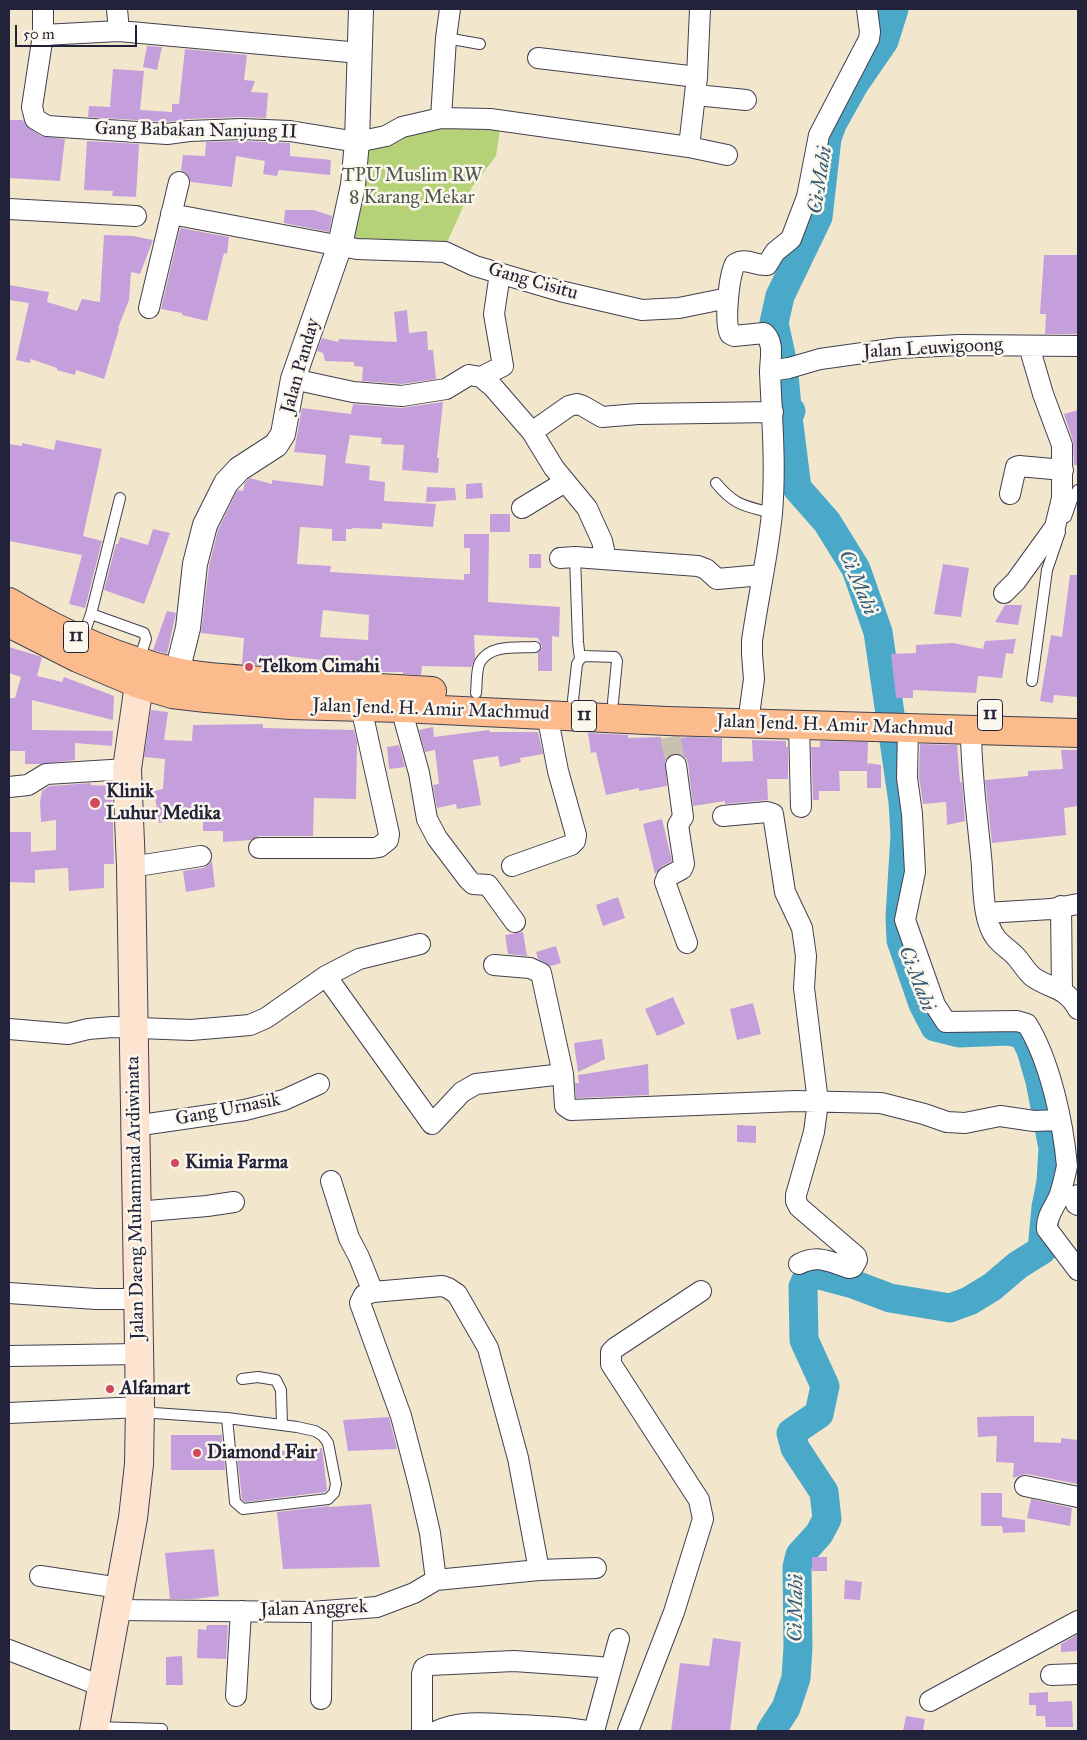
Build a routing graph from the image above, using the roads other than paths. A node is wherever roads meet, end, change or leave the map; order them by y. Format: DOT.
graph roads {
  1 [pos="43,9"];
  2 [pos="117,9"];
  3 [pos="361,9"];
  4 [pos="450,9"];
  5 [pos="700,9"];
  6 [pos="868,9"];
  7 [pos="119,31"];
  8 [pos="42,35"];
  9 [pos="446,38"];
  10 [pos="480,44"];
  11 [pos="360,53"];
  12 [pos="538,58"];
  13 [pos="696,86"];
  14 [pos="746,100"];
  15 [pos="441,118"];
  16 [pos="357,142"];
  17 [pos="689,147"];
  18 [pos="727,155"];
  19 [pos="179,182"];
  20 [pos="9,209"];
  21 [pos="171,214"];
  22 [pos="136,216"];
  23 [pos="340,245"];
  24 [pos="500,273"];
  25 [pos="728,298"];
  26 [pos="149,308"];
  27 [pos="1029,346"];
  28 [pos="1078,346"];
  29 [pos="779,370"];
  30 [pos="475,376"];
  31 [pos="293,379"];
  32 [pos="773,412"];
  33 [pos="532,432"];
  34 [pos="1062,470"];
  35 [pos="565,482"];
  36 [pos="716,484"];
  37 [pos="1078,490"];
  38 [pos="1010,494"];
  39 [pos="120,498"];
  40 [pos="522,508"];
  41 [pos="772,513"];
  42 [pos="568,558"];
  43 [pos="606,559"];
  44 [pos="762,575"];
  45 [pos="1004,593"];
  46 [pos="9,602"];
  47 [pos="91,614"];
  48 [pos="9,623"];
  49 [pos="82,640"];
  50 [pos="535,647"];
  51 [pos="580,659"];
  52 [pos="141,670"];
  53 [pos="1032,681"];
  54 [pos="175,683"];
  55 [pos="476,693"];
  56 [pos="573,700"];
  57 [pos="613,702"];
  58 [pos="362,707"];
  59 [pos="401,708"];
  60 [pos="750,708"];
  61 [pos="547,714"];
  62 [pos="1078,717"];
  63 [pos="891,722"];
  64 [pos="799,724"];
  65 [pos="971,730"];
  66 [pos="1078,733"];
  67 [pos="676,765"];
  68 [pos="127,769"];
  69 [pos="9,787"];
  70 [pos="801,807"];
  71 [pos="723,816"];
  72 [pos="259,848"];
  73 [pos="201,856"];
  74 [pos="512,866"];
  75 [pos="130,867"];
  76 [pos="1070,905"];
  77 [pos="986,913"];
  78 [pos="515,922"];
  79 [pos="687,943"];
  80 [pos="420,944"];
  81 [pos="494,965"];
  82 [pos="326,976"];
  83 [pos="1062,991"];
  84 [pos="1078,1009"];
  85 [pos="133,1028"];
  86 [pos="9,1030"];
  87 [pos="563,1074"];
  88 [pos="318,1084"];
  89 [pos="818,1102"];
  90 [pos="1049,1120"];
  91 [pos="134,1126"];
  92 [pos="331,1181"];
  93 [pos="1073,1200"];
  94 [pos="234,1202"];
  95 [pos="136,1212"];
  96 [pos="799,1264"];
  97 [pos="1078,1270"];
  98 [pos="701,1291"];
  99 [pos="373,1292"];
  100 [pos="9,1293"];
  101 [pos="138,1299"];
  102 [pos="139,1354"];
  103 [pos="9,1356"];
  104 [pos="242,1379"];
  105 [pos="140,1407"];
  106 [pos="9,1413"];
  107 [pos="228,1418"];
  108 [pos="282,1426"];
  109 [pos="1025,1486"];
  110 [pos="1078,1497"];
  111 [pos="596,1568"];
  112 [pos="539,1570"];
  113 [pos="40,1576"];
  114 [pos="436,1580"];
  115 [pos="118,1599"];
  116 [pos="241,1611"];
  117 [pos="322,1611"];
  118 [pos="1078,1620"];
  119 [pos="619,1639"];
  120 [pos="9,1650"];
  121 [pos="610,1670"];
  122 [pos="1078,1674"];
  123 [pos="1051,1675"];
  124 [pos="101,1686"];
  125 [pos="236,1696"];
  126 [pos="321,1699"];
  127 [pos="930,1701"];
  128 [pos="94,1729"];
  129 [pos="162,1729"];
  130 [pos="422,1731"];
  131 [pos="437,1731"];
  132 [pos="588,1731"];
  133 [pos="594,1731"];
  134 [pos="628,1731"];
  1 -- 8 [label="street"];
  2 -- 7 [label="street"];
  3 -- 11 [label="street, Jalan Panday"];
  4 -- 9 [label="street"];
  5 -- 13 [label="street"];
  6 -- 25 [label="street"];
  7 -- 8 [label="street"];
  7 -- 11 [label="street"];
  8 -- 16 [label="street, Gang Babakan Nanjung II"];
  9 -- 10 [label="lane"];
  9 -- 15 [label="street"];
  11 -- 16 [label="street, Jalan Panday"];
  12 -- 13 [label="street"];
  13 -- 14 [label="street"];
  13 -- 17 [label="street"];
  15 -- 16 [label="street"];
  15 -- 17 [label="street"];
  16 -- 23 [label="street, Jalan Panday"];
  17 -- 18 [label="street"];
  19 -- 21 [label="street"];
  20 -- 22 [label="street"];
  21 -- 23 [label="street, Gang Cisitu"];
  21 -- 26 [label="street"];
  23 -- 24 [label="street, Gang Cisitu"];
  23 -- 31 [label="street, Jalan Panday"];
  24 -- 25 [label="street, Gang Cisitu"];
  24 -- 30 [label="street"];
  25 -- 29 [label="street"];
  27 -- 28 [label="street, Jalan Leuwigoong"];
  27 -- 29 [label="street, Jalan Leuwigoong"];
  27 -- 34 [label="street"];
  29 -- 32 [label="street"];
  30 -- 31 [label="street"];
  30 -- 33 [label="street"];
  31 -- 54 [label="street, Jalan Panday"];
  32 -- 33 [label="street"];
  32 -- 41 [label="street"];
  33 -- 35 [label="street"];
  34 -- 38 [label="street"];
  34 -- 45 [label="street"];
  35 -- 40 [label="street"];
  35 -- 43 [label="street"];
  36 -- 41 [label="lane"];
  37 -- 53 [label="lane"];
  39 -- 47 [label="lane"];
  41 -- 44 [label="street"];
  42 -- 43 [label="street"];
  42 -- 51 [label="lane"];
  43 -- 44 [label="street"];
  44 -- 60 [label="street"];
  46 -- 49 [label="highway, Jalan Jend. H. Amir Machmud / 11"];
  47 -- 49 [label="lane"];
  47 -- 52 [label="lane"];
  48 -- 52 [label="highway, Jalan Jend. H. Amir Machmud / 11"];
  49 -- 52 [label="highway, Jalan Jend. H. Amir Machmud / 11"];
  50 -- 55 [label="lane"];
  51 -- 56 [label="lane"];
  51 -- 57 [label="lane"];
  52 -- 54 [label="highway, Jalan Jend. H. Amir Machmud / 11"];
  52 -- 68 [label="main road, Jalan Daeng Muhammad Ardiwinata"];
  54 -- 55 [label="highway, Jalan Jend. H. Amir Machmud / 11"];
  54 -- 58 [label="highway, Jalan Jend. H. Amir Machmud / 11"];
  55 -- 56 [label="highway, Jalan Jend. H. Amir Machmud / 11"];
  56 -- 57 [label="highway, Jalan Jend. H. Amir Machmud / 11"];
  57 -- 60 [label="highway, Jalan Jend. H. Amir Machmud / 11"];
  58 -- 59 [label="highway, Jalan Jend. H. Amir Machmud / 11"];
  58 -- 72 [label="street"];
  59 -- 61 [label="highway, Jalan Jend. H. Amir Machmud / 11"];
  59 -- 78 [label="street"];
  60 -- 63 [label="highway, Jalan Jend. H. Amir Machmud / 11"];
  61 -- 64 [label="highway, Jalan Jend. H. Amir Machmud / 11"];
  61 -- 74 [label="street"];
  62 -- 63 [label="highway, Jalan Jend. H. Amir Machmud / 11"];
  63 -- 64 [label="highway, Jalan Jend. H. Amir Machmud / 11"];
  63 -- 65 [label="highway, Jalan Jend. H. Amir Machmud / 11"];
  63 -- 90 [label="street"];
  64 -- 70 [label="street"];
  65 -- 66 [label="highway, Jalan Jend. H. Amir Machmud / 11"];
  65 -- 77 [label="street"];
  67 -- 79 [label="street"];
  68 -- 69 [label="street"];
  68 -- 75 [label="main road, Jalan Daeng Muhammad Ardiwinata"];
  71 -- 89 [label="street"];
  73 -- 75 [label="street"];
  75 -- 85 [label="main road, Jalan Daeng Muhammad Ardiwinata"];
  76 -- 77 [label="street"];
  76 -- 83 [label="street"];
  77 -- 83 [label="street"];
  80 -- 82 [label="street"];
  81 -- 87 [label="street"];
  82 -- 85 [label="street"];
  82 -- 87 [label="street"];
  83 -- 84 [label="street"];
  85 -- 86 [label="street"];
  85 -- 91 [label="main road, Jalan Daeng Muhammad Ardiwinata"];
  87 -- 89 [label="street"];
  88 -- 91 [label="street, Gang Urnasik"];
  89 -- 90 [label="street"];
  89 -- 96 [label="street"];
  90 -- 93 [label="street"];
  91 -- 95 [label="main road, Jalan Daeng Muhammad Ardiwinata"];
  92 -- 99 [label="street"];
  93 -- 97 [label="street"];
  94 -- 95 [label="street"];
  95 -- 101 [label="main road, Jalan Daeng Muhammad Ardiwinata"];
  98 -- 134 [label="street"];
  99 -- 112 [label="street"];
  99 -- 114 [label="street"];
  100 -- 101 [label="street"];
  101 -- 102 [label="main road, Jalan Daeng Muhammad Ardiwinata"];
  102 -- 103 [label="street"];
  102 -- 105 [label="main road, Jalan Daeng Muhammad Ardiwinata"];
  104 -- 108 [label="lane"];
  105 -- 106 [label="street"];
  105 -- 107 [label="lane"];
  105 -- 115 [label="main road, Jalan Daeng Muhammad Ardiwinata"];
  107 -- 108 [label="lane"];
  107 -- 108 [label="lane"];
  109 -- 110 [label="street"];
  111 -- 112 [label="street, Jalan Anggrek"];
  112 -- 114 [label="street, Jalan Anggrek"];
  113 -- 115 [label="street, Jalan Anggrek"];
  114 -- 117 [label="street, Jalan Anggrek"];
  115 -- 116 [label="street, Jalan Anggrek"];
  115 -- 124 [label="main road, Jalan Daeng Muhammad Ardiwinata"];
  116 -- 117 [label="street, Jalan Anggrek"];
  116 -- 125 [label="street"];
  117 -- 126 [label="street"];
  118 -- 127 [label="street"];
  119 -- 121 [label="street"];
  120 -- 124 [label="street"];
  121 -- 130 [label="street"];
  121 -- 133 [label="street"];
  122 -- 123 [label="street"];
  124 -- 128 [label="main road, Jalan Daeng Muhammad Ardiwinata"];
  128 -- 129 [label="lane"];
  131 -- 132 [label="street"];
}
